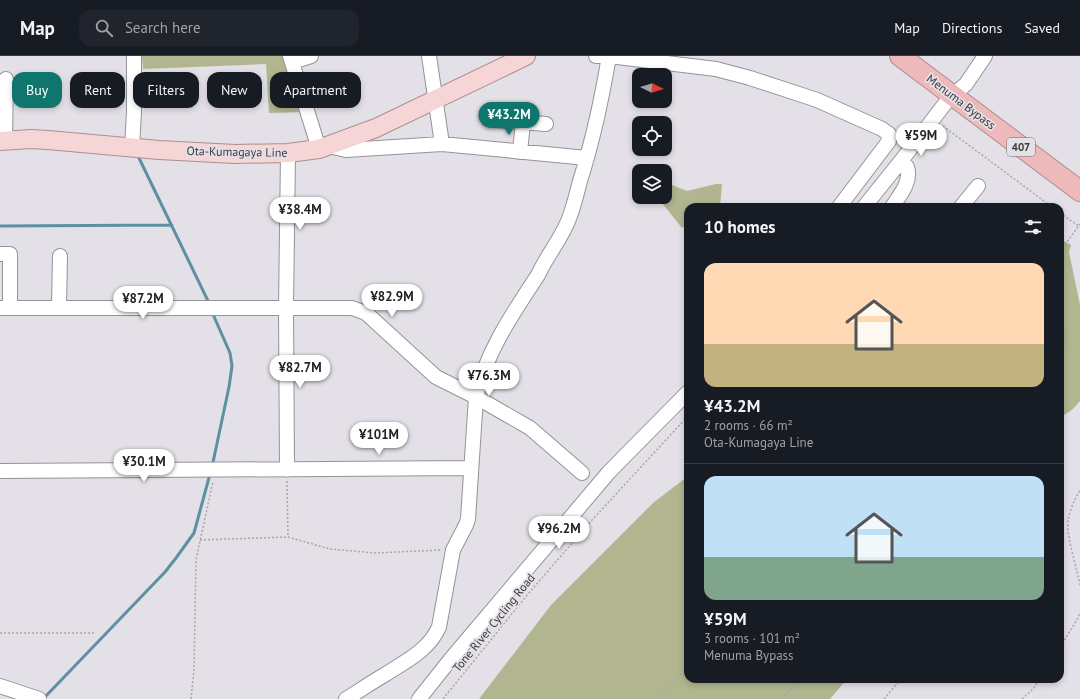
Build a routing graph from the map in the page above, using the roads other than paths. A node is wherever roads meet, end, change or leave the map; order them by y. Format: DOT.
graph roads {
  1 [pos="134,56"];
  2 [pos="311,56"];
  3 [pos="429,56"];
  4 [pos="526,56"];
  5 [pos="596,56"];
  6 [pos="609,56"];
  7 [pos="900,56"];
  8 [pos="916,56"];
  9 [pos="985,56"];
  10 [pos="291,59"];
  11 [pos="659,59"];
  12 [pos="6,79"];
  13 [pos="961,96"];
  14 [pos="437,100"];
  15 [pos="494,120"];
  16 [pos="523,122"];
  17 [pos="546,124"];
  18 [pos="3,141"];
  19 [pos="442,144"];
  20 [pos="324,147"];
  21 [pos="132,148"];
  22 [pos="520,152"];
  23 [pos="288,153"];
  24 [pos="587,158"];
  25 [pos="901,161"];
  26 [pos="1080,178"];
  27 [pos="978,186"];
  28 [pos="1080,191"];
  29 [pos="842,203"];
  30 [pos="867,203"];
  31 [pos="895,203"];
  32 [pos="963,203"];
  33 [pos="0,254"];
  34 [pos="60,256"];
  35 [pos="5,307"];
  36 [pos="59,307"];
  37 [pos="286,308"];
  38 [pos="684,396"];
  39 [pos="476,397"];
  40 [pos="471,468"];
  41 [pos="287,470"];
  42 [pos="0,471"];
  43 [pos="582,473"];
  44 [pos="0,686"];
  45 [pos="38,699"];
  46 [pos="346,699"];
  47 [pos="419,699"];
  1 -- 21 [label="street"];
  2 -- 10 [label="street"];
  3 -- 14 [label="street"];
  4 -- 14 [label="main road, Ota-Kumagaya Line"];
  5 -- 6 [label="street"];
  6 -- 11 [label="street"];
  6 -- 24 [label="street"];
  7 -- 13 [label="highway, Menuma Bypass / 407"];
  8 -- 13 [label="highway, Menuma Bypass / 407"];
  9 -- 13 [label="street"];
  10 -- 20 [label="street"];
  11 -- 29 [label="street"];
  12 -- 18 [label="street"];
  13 -- 25 [label="street"];
  13 -- 26 [label="highway, Menuma Bypass / 407"];
  13 -- 28 [label="highway, Menuma Bypass / 407"];
  14 -- 19 [label="street"];
  14 -- 20 [label="main road, Ota-Kumagaya Line"];
  15 -- 16 [label="street"];
  16 -- 17 [label="street"];
  16 -- 22 [label="street"];
  18 -- 21 [label="main road, Ota-Kumagaya Line"];
  19 -- 20 [label="street"];
  19 -- 22 [label="street"];
  20 -- 23 [label="main road, Ota-Kumagaya Line"];
  21 -- 23 [label="main road, Ota-Kumagaya Line"];
  22 -- 24 [label="street"];
  23 -- 37 [label="street"];
  24 -- 39 [label="street"];
  25 -- 30 [label="street"];
  25 -- 31 [label="street"];
  27 -- 32 [label="street"];
  33 -- 35 [label="street"];
  34 -- 36 [label="street"];
  35 -- 36 [label="street"];
  36 -- 37 [label="street"];
  37 -- 39 [label="street"];
  37 -- 41 [label="street"];
  38 -- 47 [label="street"];
  39 -- 40 [label="street"];
  39 -- 43 [label="street"];
  40 -- 41 [label="street"];
  40 -- 46 [label="street"];
  41 -- 42 [label="street"];
  44 -- 45 [label="street"];
}
